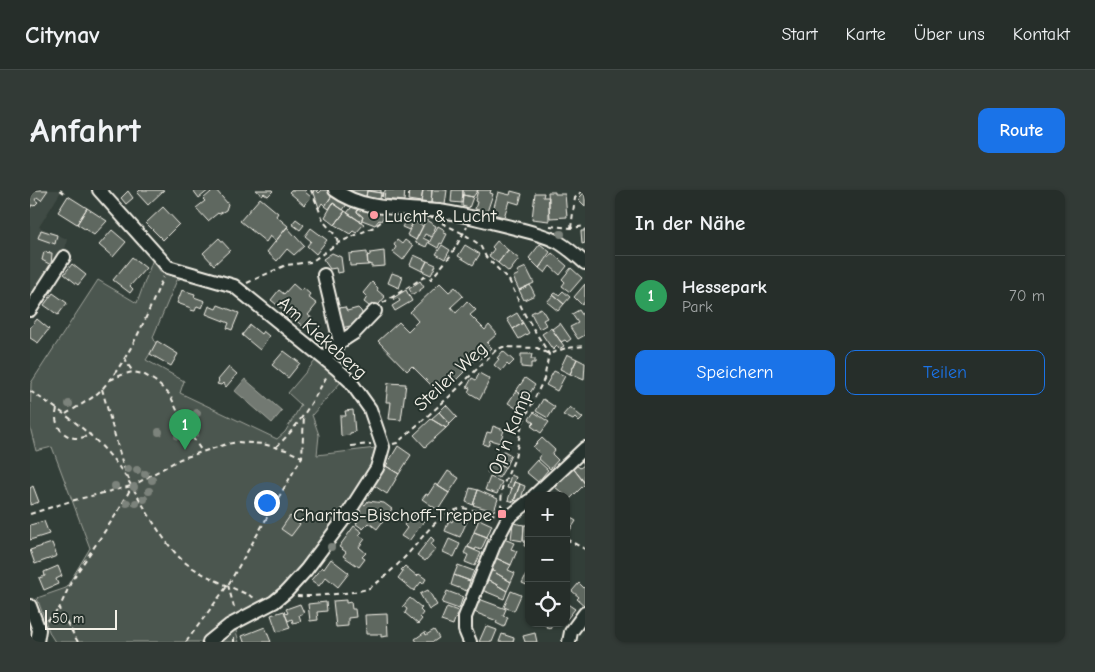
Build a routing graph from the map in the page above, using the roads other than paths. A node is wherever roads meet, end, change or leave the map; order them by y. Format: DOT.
graph roads {
  1 [pos="99,190"];
  2 [pos="335,190"];
  3 [pos="64,257"];
  4 [pos="585,263"];
  5 [pos="324,275"];
  6 [pos="30,310"];
  7 [pos="374,312"];
  8 [pos="340,342"];
  9 [pos="328,361"];
  10 [pos="585,448"];
  11 [pos="538,492"];
  12 [pos="525,504"];
  13 [pos="30,606"];
  14 [pos="585,613"];
  15 [pos="38,636"];
  16 [pos="48,642"];
  17 [pos="209,642"];
  18 [pos="470,642"];
  19 [pos="569,642"];
  1 -- 9 [label="street, Am Kiekeberg"];
  2 -- 4 [label="street"];
  3 -- 6 [label="street"];
  5 -- 8 [label="street"];
  7 -- 8 [label="street"];
  8 -- 9 [label="street"];
  9 -- 17 [label="street, Am Kiekeberg"];
  10 -- 11 [label="street"];
  12 -- 18 [label="street"];
  13 -- 15 [label="street"];
  14 -- 19 [label="street"];
  15 -- 16 [label="street"];
}
